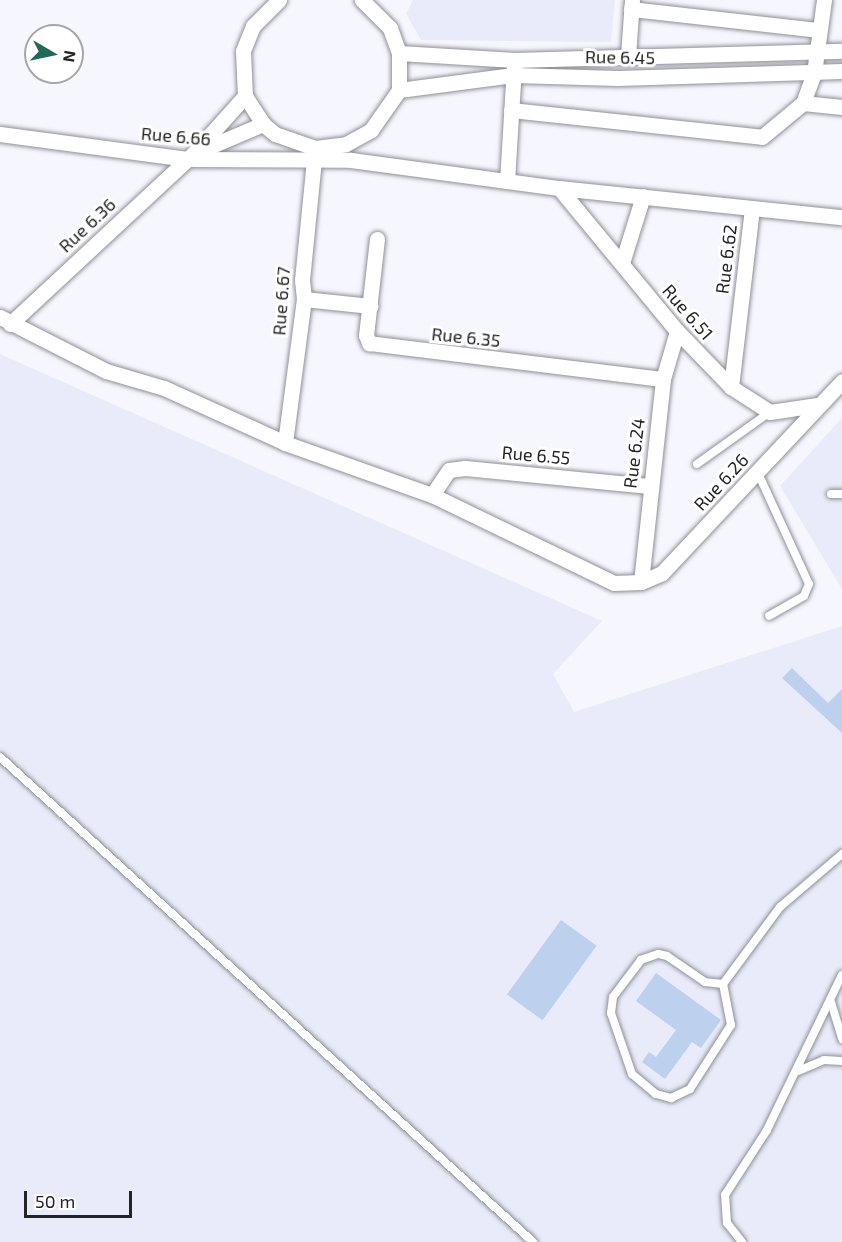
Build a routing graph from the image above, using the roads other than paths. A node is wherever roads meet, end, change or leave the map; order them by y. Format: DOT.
graph roads {
  1 [pos="362,0"];
  2 [pos="824,0"];
  3 [pos="271,2"];
  4 [pos="631,4"];
  5 [pos="381,5"];
  6 [pos="819,30"];
  7 [pos="842,51"];
  8 [pos="399,53"];
  9 [pos="816,53"];
  10 [pos="726,55"];
  11 [pos="633,56"];
  12 [pos="514,68"];
  13 [pos="842,71"];
  14 [pos="814,73"];
  15 [pos="728,76"];
  16 [pos="642,78"];
  17 [pos="399,90"];
  18 [pos="245,96"];
  19 [pos="803,103"];
  20 [pos="842,107"];
  21 [pos="511,110"];
  22 [pos="263,124"];
  23 [pos="0,134"];
  24 [pos="189,157"];
  25 [pos="314,160"];
  26 [pos="507,181"];
  27 [pos="559,188"];
  28 [pos="643,196"];
  29 [pos="752,208"];
  30 [pos="842,218"];
  31 [pos="377,239"];
  32 [pos="621,263"];
  33 [pos="304,299"];
  34 [pos="371,306"];
  35 [pos="5,320"];
  36 [pos="677,331"];
  37 [pos="663,379"];
  38 [pos="842,381"];
  39 [pos="730,387"];
  40 [pos="817,405"];
  41 [pos="770,412"];
  42 [pos="285,443"];
  43 [pos="697,464"];
  44 [pos="757,471"];
  45 [pos="649,486"];
  46 [pos="831,494"];
  47 [pos="842,494"];
  48 [pos="432,495"];
  49 [pos="641,582"];
  50 [pos="769,616"];
  51 [pos="0,757"];
  52 [pos="842,855"];
  53 [pos="842,975"];
  54 [pos="723,984"];
  55 [pos="830,1001"];
  56 [pos="842,1039"];
  57 [pos="842,1061"];
  58 [pos="797,1072"];
  59 [pos="533,1242"];
  60 [pos="742,1242"];
  1 -- 5 [label="street"];
  2 -- 6 [label="street"];
  3 -- 18 [label="street"];
  4 -- 6 [label="street"];
  4 -- 11 [label="street"];
  5 -- 8 [label="street"];
  6 -- 9 [label="street"];
  7 -- 9 [label="street, Rue 6.45"];
  8 -- 12 [label="street, Rue 6.45"];
  8 -- 17 [label="street"];
  9 -- 10 [label="street, Rue 6.45"];
  9 -- 14 [label="street"];
  10 -- 11 [label="street, Rue 6.45"];
  10 -- 15 [label="street"];
  11 -- 12 [label="street, Rue 6.45"];
  11 -- 16 [label="street"];
  12 -- 16 [label="street, Rue 6.45"];
  12 -- 17 [label="street, Rue 6.45"];
  12 -- 21 [label="street"];
  13 -- 14 [label="street, Rue 6.45"];
  14 -- 15 [label="street, Rue 6.45"];
  14 -- 19 [label="street"];
  15 -- 16 [label="street, Rue 6.45"];
  17 -- 22 [label="street"];
  18 -- 22 [label="street"];
  18 -- 24 [label="street, Rue 6.36"];
  19 -- 20 [label="street"];
  19 -- 21 [label="street"];
  21 -- 26 [label="street"];
  22 -- 24 [label="street, Rue 6.36"];
  23 -- 24 [label="street, Rue 6.66"];
  24 -- 25 [label="street, Rue 6.66"];
  24 -- 35 [label="street, Rue 6.36"];
  25 -- 26 [label="street, Rue 6.66"];
  25 -- 33 [label="street, Rue 6.67"];
  26 -- 27 [label="street, Rue 6.66"];
  27 -- 28 [label="street, Rue 6.66"];
  27 -- 32 [label="street, Rue 6.51"];
  28 -- 29 [label="street, Rue 6.66"];
  28 -- 32 [label="street"];
  29 -- 30 [label="street, Rue 6.66"];
  29 -- 39 [label="street, Rue 6.62"];
  31 -- 34 [label="street, Rue 6.35"];
  32 -- 36 [label="street, Rue 6.51"];
  33 -- 34 [label="street"];
  33 -- 42 [label="street, Rue 6.67"];
  34 -- 37 [label="street, Rue 6.35"];
  35 -- 42 [label="street"];
  36 -- 37 [label="street, Rue 6.24"];
  36 -- 39 [label="street, Rue 6.51"];
  37 -- 45 [label="street, Rue 6.24"];
  38 -- 40 [label="street, Rue 6.26"];
  39 -- 41 [label="street, Rue 6.51"];
  40 -- 41 [label="street"];
  40 -- 44 [label="street, Rue 6.26"];
  41 -- 43 [label="lane"];
  42 -- 48 [label="street"];
  44 -- 49 [label="street, Rue 6.26"];
  44 -- 50 [label="lane"];
  45 -- 48 [label="street, Rue 6.55"];
  45 -- 49 [label="street, Rue 6.24"];
  46 -- 47 [label="lane"];
  48 -- 49 [label="street, Rue 6.26"];
  51 -- 59 [label="lane"];
  52 -- 54 [label="lane"];
  53 -- 55 [label="lane"];
  54 -- 54 [label="lane"];
  55 -- 56 [label="lane"];
  55 -- 58 [label="lane"];
  57 -- 58 [label="lane"];
  58 -- 60 [label="lane"];
}
